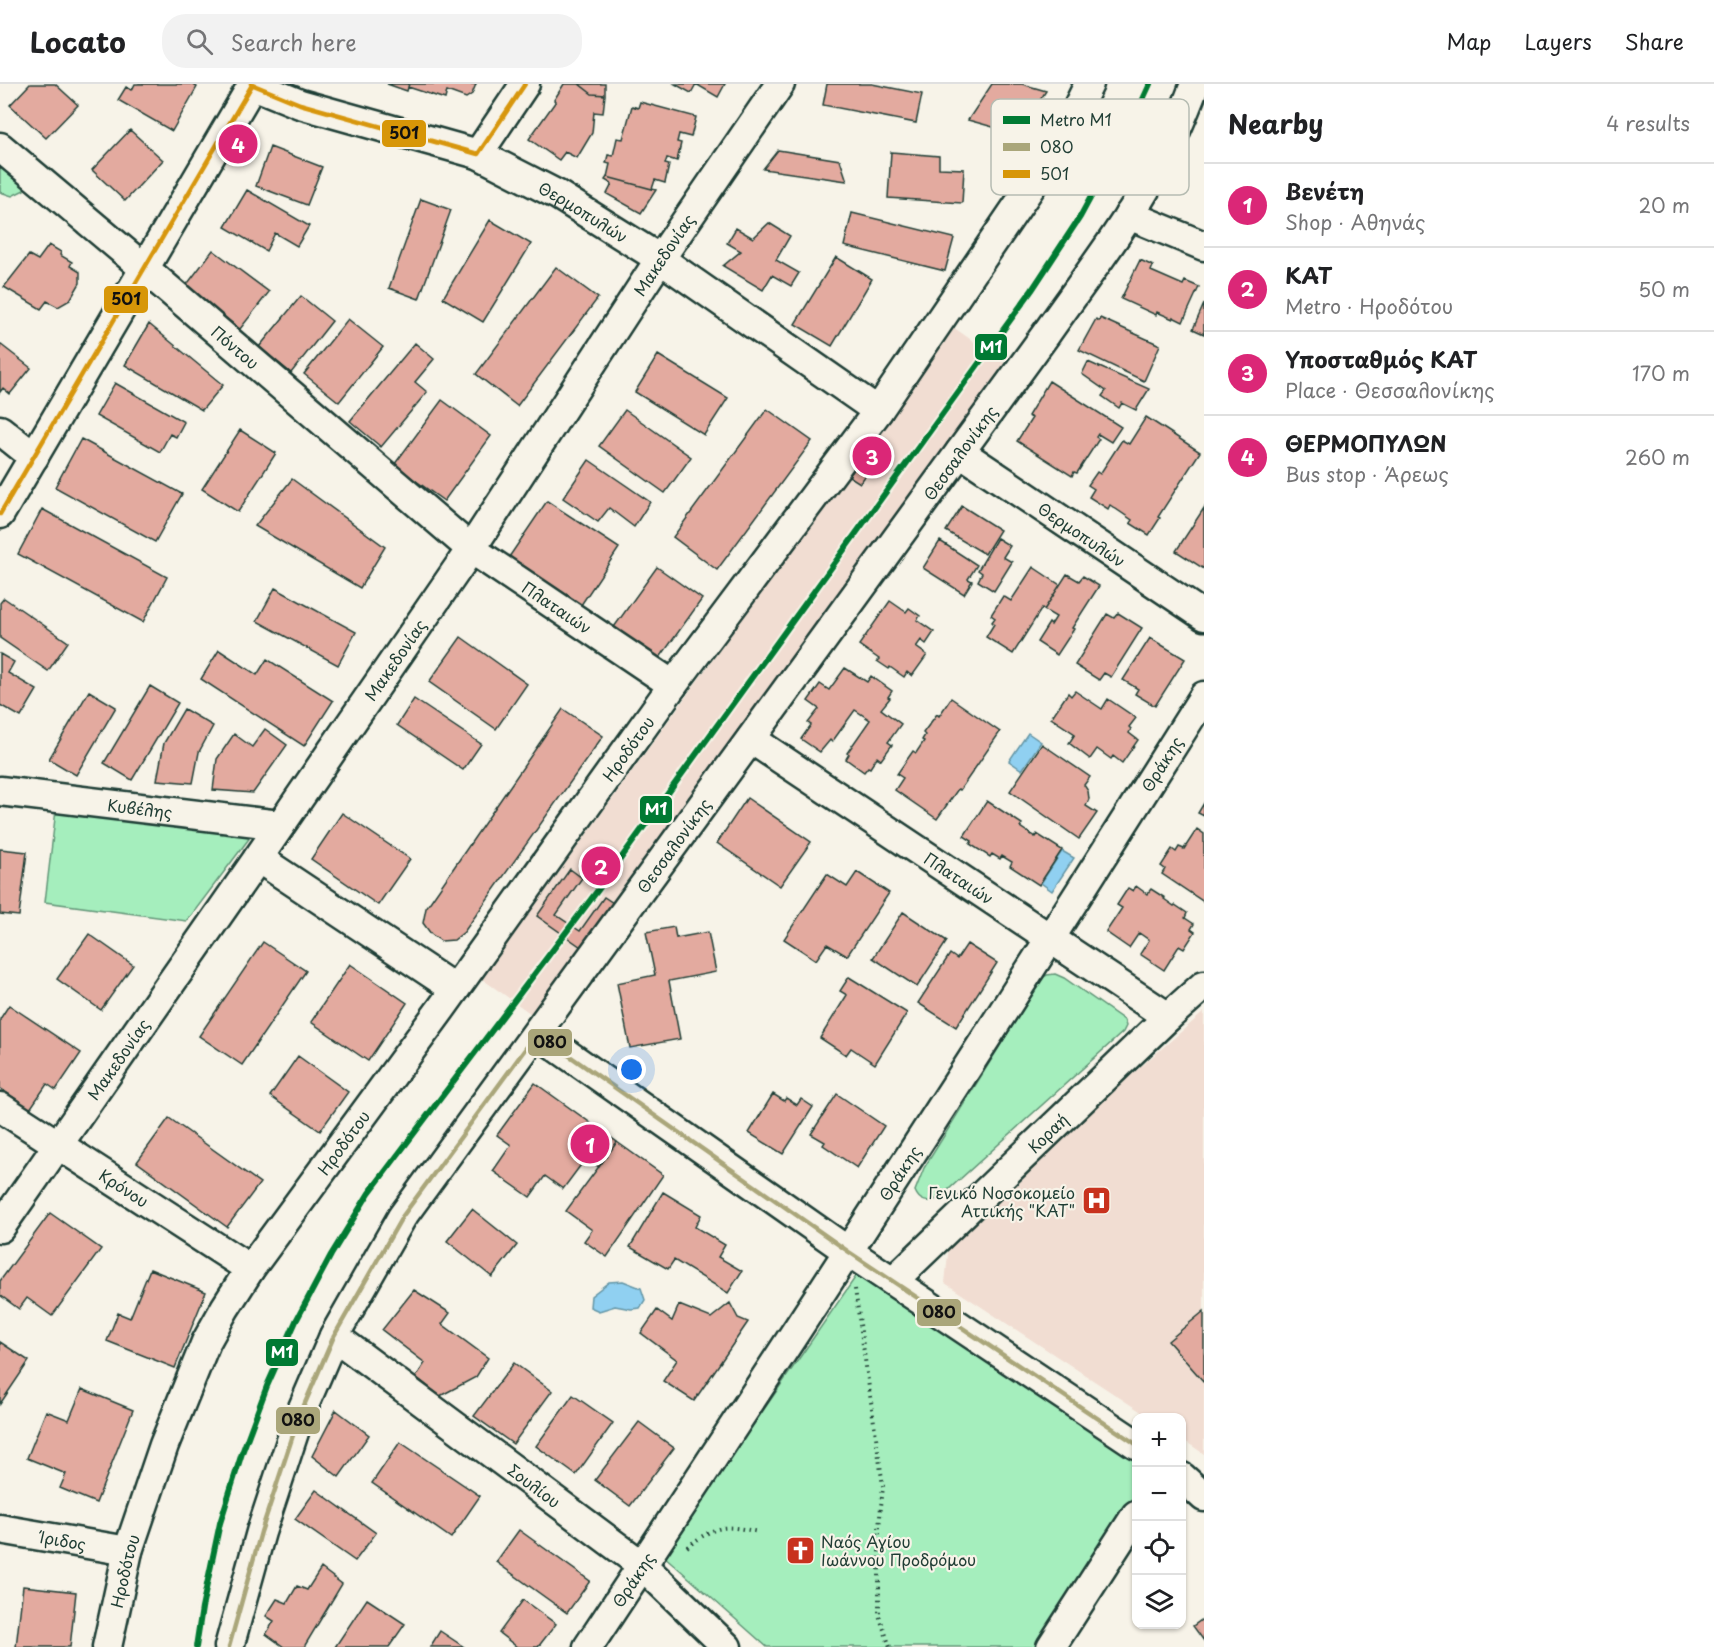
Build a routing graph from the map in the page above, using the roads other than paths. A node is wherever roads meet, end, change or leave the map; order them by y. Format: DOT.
graph roads {
  1 [pos="252,84"];
  2 [pos="525,84"];
  3 [pos="780,84"];
  4 [pos="1089,84"];
  5 [pos="1195,84"];
  6 [pos="1082,99"];
  7 [pos="1189,100"];
  8 [pos="0,147"];
  9 [pos="478,154"];
  10 [pos="1025,195"];
  11 [pos="1141,195"];
  12 [pos="1129,215"];
  13 [pos="1204,246"];
  14 [pos="660,259"];
  15 [pos="145,268"];
  16 [pos="878,411"];
  17 [pos="0,430"];
  18 [pos="960,452"];
  19 [pos="34,457"];
  20 [pos="0,514"];
  21 [pos="471,549"];
  22 [pos="1204,616"];
  23 [pos="673,685"];
  24 [pos="1204,696"];
  25 [pos="751,739"];
  26 [pos="0,791"];
  27 [pos="280,825"];
  28 [pos="258,858"];
  29 [pos="1051,939"];
  30 [pos="1204,985"];
  31 [pos="455,989"];
  32 [pos="1168,1017"];
  33 [pos="537,1033"];
  34 [pos="0,1107"];
  35 [pos="58,1146"];
  36 [pos="0,1228"];
  37 [pos="849,1252"];
  38 [pos="250,1269"];
  39 [pos="893,1281"];
  40 [pos="334,1336"];
  41 [pos="1132,1441"];
  42 [pos="1186,1481"];
  43 [pos="1204,1497"];
  44 [pos="1133,1521"];
  45 [pos="0,1529"];
  46 [pos="128,1551"];
  47 [pos="650,1554"];
  48 [pos="107,1647"];
  49 [pos="229,1647"];
  50 [pos="588,1647"];
  51 [pos="727,1647"];
  52 [pos="1052,1647"];
  1 -- 9 [label="street, Θερμοπυλών"];
  1 -- 15 [label="street"];
  2 -- 9 [label="street"];
  3 -- 14 [label="street, Μακεδονίας"];
  4 -- 6 [label="street"];
  5 -- 7 [label="street, Θεσσαλονίκης"];
  8 -- 15 [label="street, Πόντου"];
  9 -- 14 [label="street, Θερμοπυλών"];
  10 -- 16 [label="street"];
  11 -- 12 [label="street, Θεσσαλονίκης"];
  12 -- 13 [label="street"];
  12 -- 18 [label="street, Θεσσαλονίκης"];
  14 -- 16 [label="street, Θερμοπυλών"];
  14 -- 21 [label="street, Μακεδονίας"];
  15 -- 19 [label="street"];
  15 -- 21 [label="street, Πόντου"];
  16 -- 23 [label="street"];
  17 -- 19 [label="street"];
  18 -- 22 [label="street, Θερμοπυλών"];
  18 -- 25 [label="street, Θεσσαλονίκης"];
  19 -- 20 [label="street"];
  21 -- 23 [label="street, Πλαταιών"];
  21 -- 27 [label="street, Μακεδονίας"];
  23 -- 31 [label="street, Ηροδότου"];
  24 -- 29 [label="street, Θράκης"];
  25 -- 29 [label="street, Πλαταιών"];
  25 -- 33 [label="street, Θεσσαλονίκης"];
  26 -- 27 [label="street, Κυβέλης"];
  27 -- 28 [label="street, Μακεδονίας"];
  28 -- 31 [label="street"];
  28 -- 35 [label="street, Μακεδονίας"];
  29 -- 32 [label="street, Πλαταιών"];
  29 -- 37 [label="street, Θράκης"];
  30 -- 32 [label="street, Κοραή"];
  31 -- 38 [label="street, Ηροδότου"];
  32 -- 39 [label="street, Κοραή"];
  33 -- 37 [label="street"];
  33 -- 40 [label="street, Θεσσαλονίκης"];
  34 -- 35 [label="street, Κρόνου"];
  35 -- 36 [label="street, Μακεδονίας"];
  35 -- 38 [label="street, Κρόνου"];
  37 -- 39 [label="street"];
  37 -- 47 [label="street, Θράκης"];
  38 -- 46 [label="street, Ηροδότου"];
  39 -- 41 [label="street"];
  40 -- 47 [label="street, Σουλίου"];
  40 -- 49 [label="street, Θεσσαλονίκης"];
  42 -- 43 [label="street"];
  44 -- 52 [label="street"];
  45 -- 46 [label="street, Ίριδος"];
  46 -- 48 [label="street, Ηροδότου"];
  47 -- 50 [label="street, Θράκης"];
  47 -- 51 [label="street, Σουλίου"];
}
